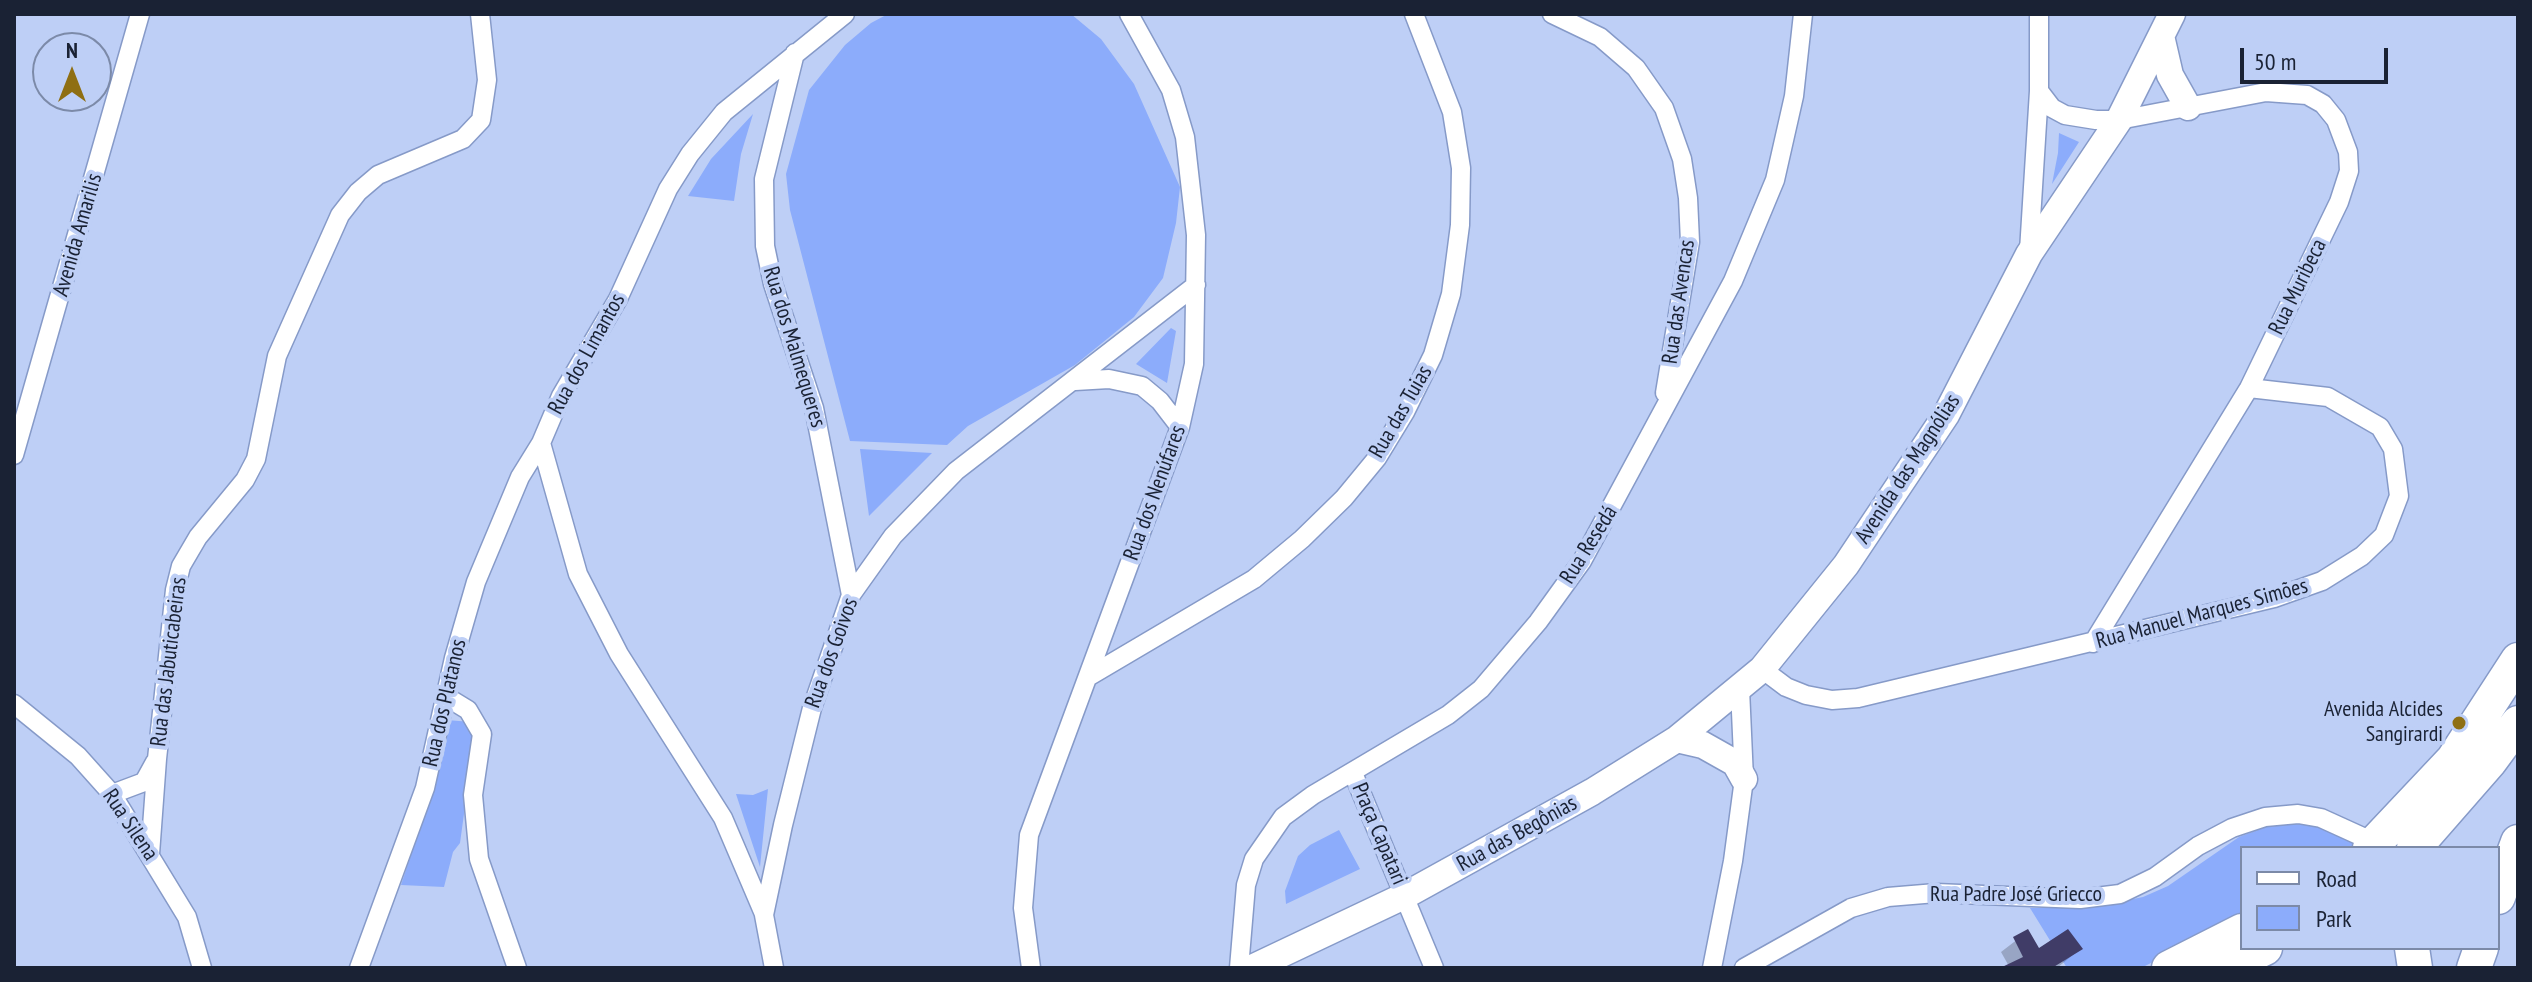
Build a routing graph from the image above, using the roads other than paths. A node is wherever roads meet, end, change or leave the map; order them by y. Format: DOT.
graph roads {
  1 [pos="140,14"];
  2 [pos="480,14"];
  3 [pos="845,14"];
  4 [pos="1129,14"];
  5 [pos="1414,14"];
  6 [pos="1552,14"];
  7 [pos="1803,14"];
  8 [pos="2039,14"];
  9 [pos="2166,25"];
  10 [pos="795,52"];
  11 [pos="2039,91"];
  12 [pos="2188,107"];
  13 [pos="2119,120"];
  14 [pos="2029,254"];
  15 [pos="1196,285"];
  16 [pos="1075,381"];
  17 [pos="2249,388"];
  18 [pos="1662,408"];
  19 [pos="1180,427"];
  20 [pos="541,443"];
  21 [pos="14,455"];
  22 [pos="851,595"];
  23 [pos="2093,643"];
  24 [pos="2518,660"];
  25 [pos="1762,669"];
  26 [pos="1088,677"];
  27 [pos="1740,689"];
  28 [pos="445,696"];
  29 [pos="16,707"];
  30 [pos="2518,723"];
  31 [pos="1677,739"];
  32 [pos="157,759"];
  33 [pos="1353,773"];
  34 [pos="1744,779"];
  35 [pos="112,794"];
  36 [pos="2518,842"];
  37 [pos="2373,846"];
  38 [pos="2416,846"];
  39 [pos="150,854"];
  40 [pos="2500,892"];
  41 [pos="1404,896"];
  42 [pos="764,915"];
  43 [pos="2240,932"];
  44 [pos="2261,950"];
  45 [pos="202,968"];
  46 [pos="359,968"];
  47 [pos="517,968"];
  48 [pos="774,968"];
  49 [pos="1031,968"];
  50 [pos="1239,968"];
  51 [pos="1252,968"];
  52 [pos="1434,968"];
  53 [pos="1712,968"];
  54 [pos="1744,968"];
  55 [pos="2169,968"];
  56 [pos="2224,968"];
  1 -- 21 [label="street, Avenida Amarilis"];
  2 -- 32 [label="street, Rua das Jabuticabeiras"];
  3 -- 10 [label="street, Rua dos Limantos"];
  4 -- 15 [label="street, Rua dos Nenúfares"];
  5 -- 26 [label="street, Rua das Tuias"];
  6 -- 18 [label="street, Rua das Avencas"];
  7 -- 18 [label="street, Rua Resedá"];
  8 -- 11 [label="street, Avenida das Magnólias"];
  9 -- 12 [label="main road"];
  9 -- 13 [label="main road, Avenida das Magnólias"];
  10 -- 20 [label="street, Rua dos Limantos"];
  10 -- 22 [label="street, Rua dos Malmequeres"];
  11 -- 13 [label="street"];
  11 -- 14 [label="street, Avenida das Magnólias"];
  12 -- 13 [label="street, Rua Muribeca"];
  12 -- 17 [label="street, Rua Muribeca"];
  13 -- 14 [label="main road, Avenida das Magnólias"];
  14 -- 25 [label="main road, Avenida das Magnólias"];
  15 -- 16 [label="street, Rua dos Goivos"];
  15 -- 19 [label="street, Rua dos Nenúfares"];
  16 -- 19 [label="street"];
  16 -- 22 [label="street, Rua dos Goivos"];
  17 -- 23 [label="street, Rua Muribeca"];
  17 -- 23 [label="street, Rua Manuel Marques Simões"];
  18 -- 33 [label="street, Rua Resedá"];
  19 -- 26 [label="street, Rua dos Nenúfares"];
  20 -- 28 [label="street, Rua dos Platanos"];
  20 -- 42 [label="street, Rua dos Limantos"];
  22 -- 42 [label="street, Rua dos Goivos"];
  23 -- 25 [label="street, Rua Manuel Marques Simões"];
  24 -- 37 [label="highway"];
  25 -- 27 [label="main road, Rua das Begônias"];
  26 -- 49 [label="street, Rua dos Nenúfares"];
  27 -- 31 [label="main road, Rua das Begônias"];
  27 -- 34 [label="street"];
  28 -- 46 [label="street, Rua dos Platanos"];
  28 -- 47 [label="street"];
  29 -- 35 [label="street, Rua Silena"];
  30 -- 38 [label="highway"];
  31 -- 34 [label="main road"];
  31 -- 41 [label="main road, Rua das Begônias"];
  32 -- 35 [label="street, Rua das Jabuticabeiras"];
  32 -- 39 [label="street, Rua das Jabuticabeiras"];
  33 -- 41 [label="street, Praça Capatari"];
  33 -- 50 [label="street, Rua Resedá"];
  34 -- 53 [label="street"];
  35 -- 39 [label="street, Rua Silena"];
  36 -- 40 [label="highway"];
  37 -- 54 [label="street, Rua Padre José Griecco"];
  39 -- 45 [label="street, Rua Silena"];
  41 -- 51 [label="main road, Rua das Begônias"];
  41 -- 52 [label="street, Praça Capatari"];
  42 -- 48 [label="street, Rua dos Goivos"];
  43 -- 55 [label="highway"];
  44 -- 56 [label="highway"];
}
